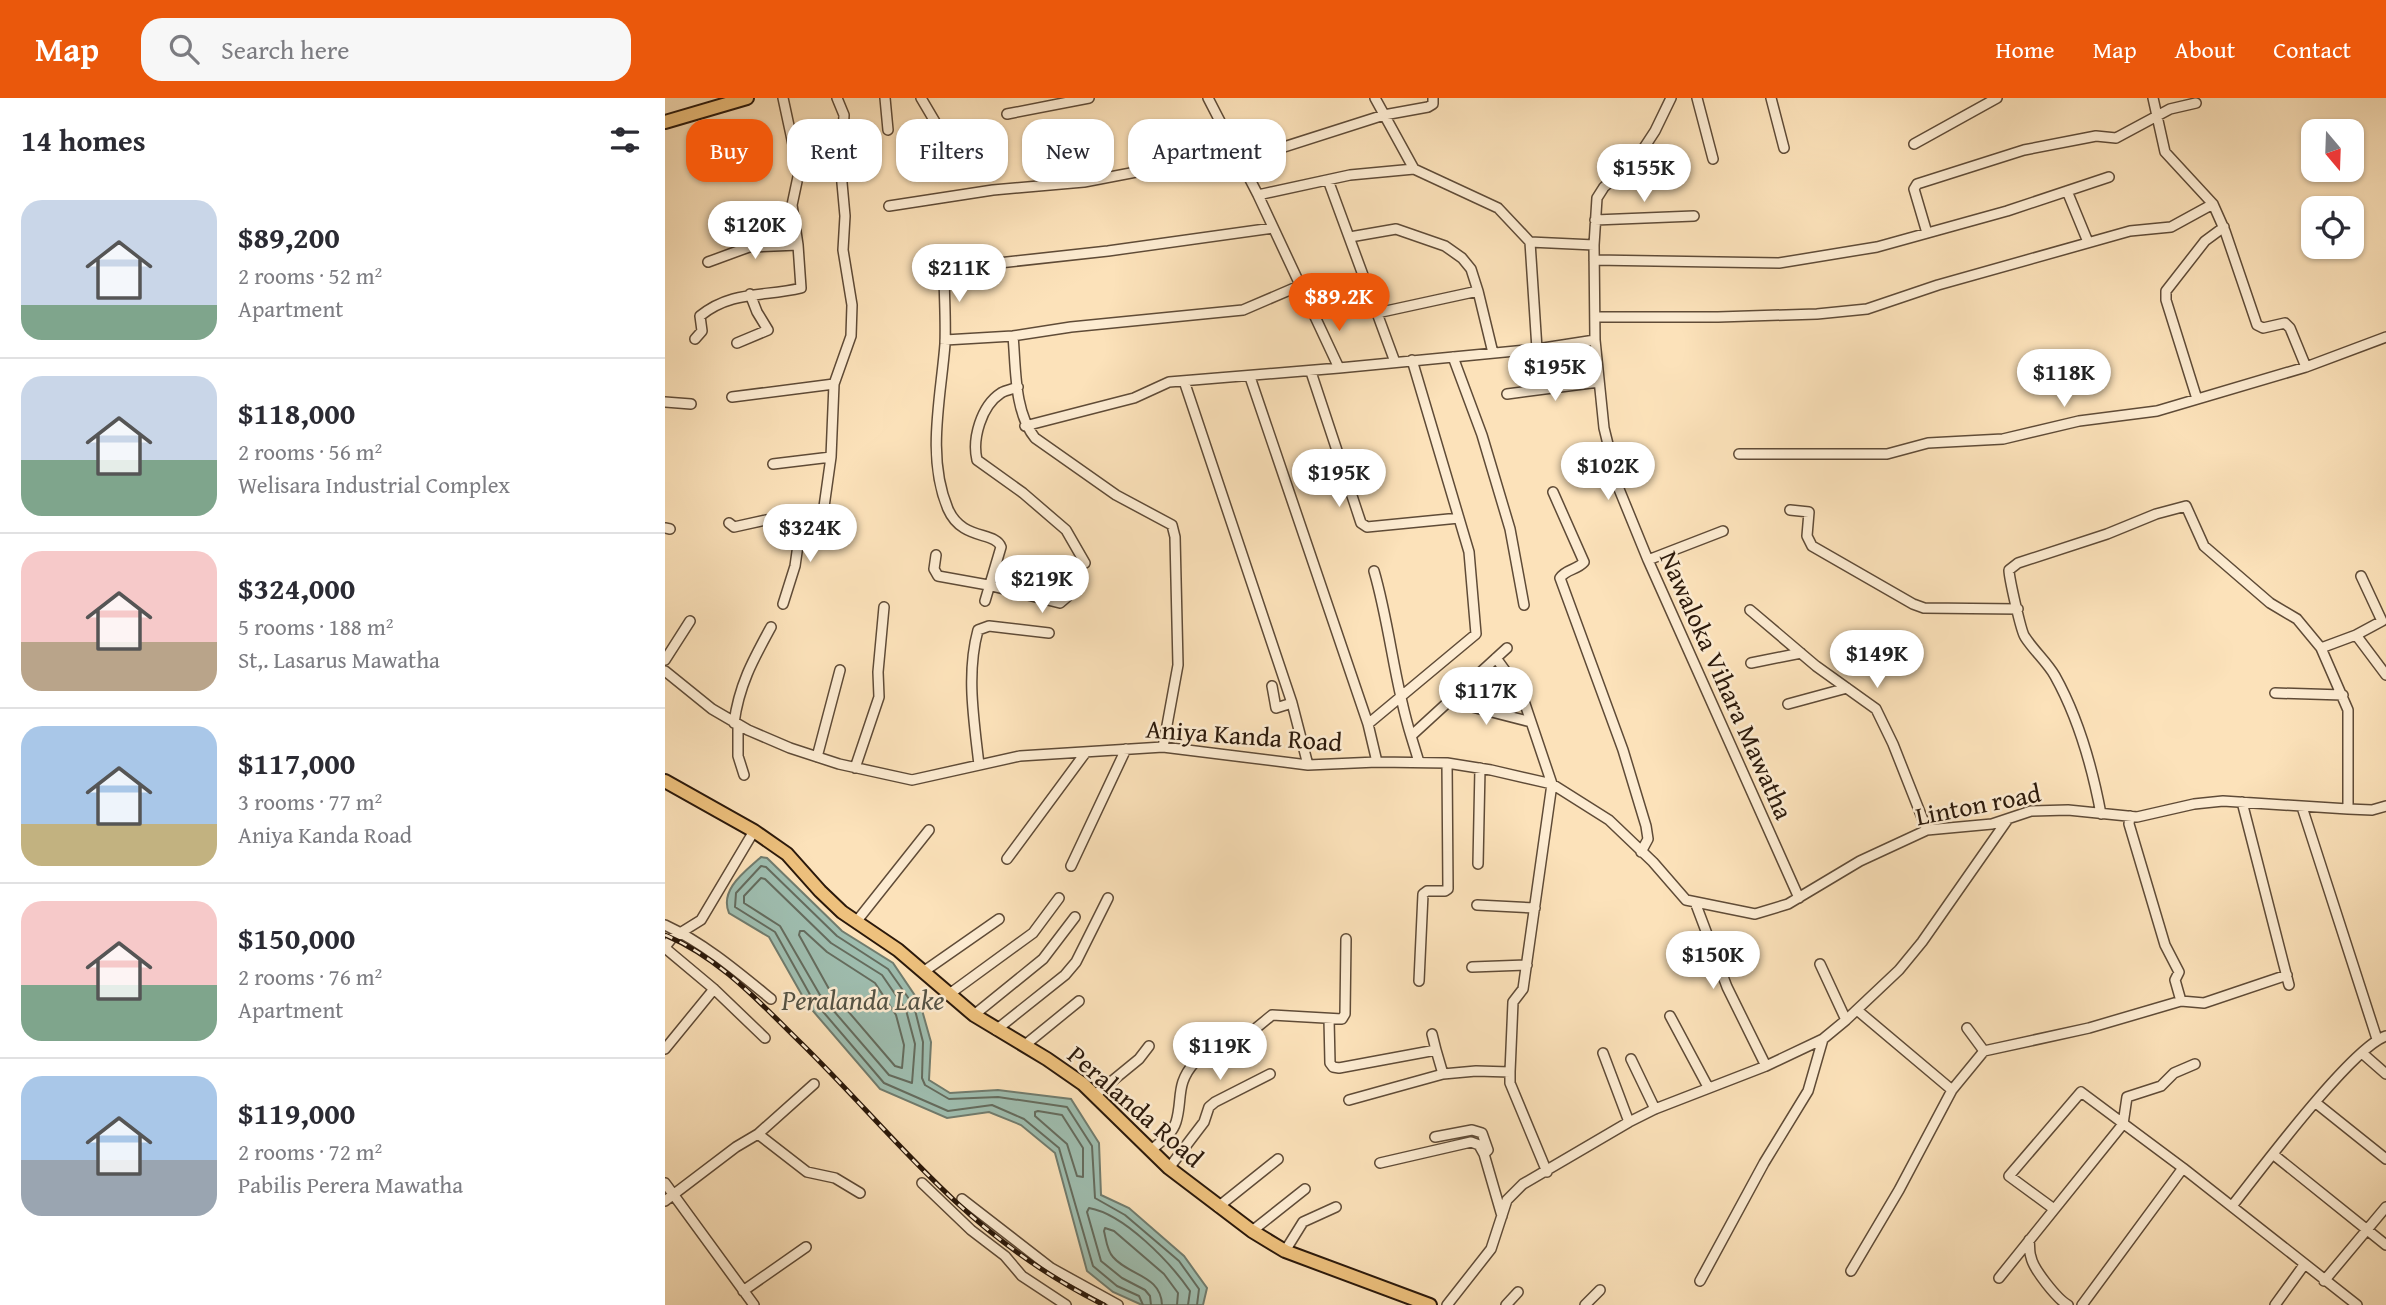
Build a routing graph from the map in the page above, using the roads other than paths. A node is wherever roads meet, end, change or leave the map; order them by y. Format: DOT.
graph roads {
  1 [pos="744,98"];
  2 [pos="783,98"];
  3 [pos="837,98"];
  4 [pos="885,98"];
  5 [pos="921,98"];
  6 [pos="1089,98"];
  7 [pos="1208,98"];
  8 [pos="1375,98"];
  9 [pos="1433,98"];
  10 [pos="1671,98"];
  11 [pos="1697,98"];
  12 [pos="1771,98"];
  13 [pos="1997,98"];
  14 [pos="2153,98"];
  15 [pos="2196,103"];
  16 [pos="1007,114"];
  17 [pos="1384,114"];
  18 [pos="2157,116"];
  19 [pos="933,119"];
  20 [pos="1218,119"];
  21 [pos="665,122"];
  22 [pos="888,130"];
  23 [pos="1286,143"];
  24 [pos="1914,144"];
  25 [pos="1784,148"];
  26 [pos="1713,159"];
  27 [pos="1414,169"];
  28 [pos="1128,175"];
  29 [pos="2109,177"];
  30 [pos="1328,180"];
  31 [pos="1251,182"];
  32 [pos="2067,191"];
  33 [pos="1258,195"];
  34 [pos="2213,204"];
  35 [pos="889,206"];
  36 [pos="1694,216"];
  37 [pos="1595,220"];
  38 [pos="2224,227"];
  39 [pos="1273,228"];
  40 [pos="1927,233"];
  41 [pos="1350,237"];
  42 [pos="1530,242"];
  43 [pos="2088,242"];
  44 [pos="798,244"];
  45 [pos="1594,245"];
  46 [pos="1594,260"];
  47 [pos="708,262"];
  48 [pos="1299,286"];
  49 [pos="1478,291"];
  50 [pos="750,294"];
  51 [pos="1377,313"];
  52 [pos="1595,317"];
  53 [pos="1013,336"];
  54 [pos="2386,337"];
  55 [pos="695,339"];
  56 [pos="945,340"];
  57 [pos="1595,340"];
  58 [pos="737,342"];
  59 [pos="1537,349"];
  60 [pos="1493,353"];
  61 [pos="1453,357"];
  62 [pos="1412,360"];
  63 [pos="1395,362"];
  64 [pos="2306,367"];
  65 [pos="1339,368"];
  66 [pos="1311,372"];
  67 [pos="1250,377"];
  68 [pos="1184,382"];
  69 [pos="1599,382"];
  70 [pos="834,384"];
  71 [pos="1018,387"];
  72 [pos="1507,394"];
  73 [pos="732,397"];
  74 [pos="2197,399"];
  75 [pos="665,402"];
  76 [pos="691,404"];
  77 [pos="1025,426"];
  78 [pos="1739,454"];
  79 [pos="831,457"];
  80 [pos="773,464"];
  81 [pos="1553,492"];
  82 [pos="1790,510"];
  83 [pos="802,517"];
  84 [pos="1459,518"];
  85 [pos="730,523"];
  86 [pos="1723,531"];
  87 [pos="936,555"];
  88 [pos="1648,561"];
  89 [pos="1085,564"];
  90 [pos="1374,572"];
  91 [pos="2361,576"];
  92 [pos="1072,584"];
  93 [pos="988,585"];
  94 [pos="985,601"];
  95 [pos="783,604"];
  96 [pos="1524,605"];
  97 [pos="884,607"];
  98 [pos="2018,609"];
  99 [pos="1750,610"];
  100 [pos="690,621"];
  101 [pos="771,627"];
  102 [pos="1049,633"];
  103 [pos="2356,635"];
  104 [pos="1507,648"];
  105 [pos="2321,648"];
  106 [pos="1801,653"];
  107 [pos="1496,658"];
  108 [pos="665,660"];
  109 [pos="1751,663"];
  110 [pos="840,670"];
  111 [pos="665,671"];
  112 [pos="2386,675"];
  113 [pos="1272,686"];
  114 [pos="1847,688"];
  115 [pos="2275,693"];
  116 [pos="2343,695"];
  117 [pos="1399,698"];
  118 [pos="1449,701"];
  119 [pos="1292,703"];
  120 [pos="1788,704"];
  121 [pos="1531,722"];
  122 [pos="736,724"];
  123 [pos="1368,724"];
  124 [pos="1411,736"];
  125 [pos="1163,747"];
  126 [pos="1126,749"];
  127 [pos="1086,752"];
  128 [pos="817,757"];
  129 [pos="1377,762"];
  130 [pos="1419,762"];
  131 [pos="1447,762"];
  132 [pos="979,765"];
  133 [pos="1308,765"];
  134 [pos="855,768"];
  135 [pos="1481,768"];
  136 [pos="744,775"];
  137 [pos="665,781"];
  138 [pos="1552,784"];
  139 [pos="2242,802"];
  140 [pos="2386,806"];
  141 [pos="2302,807"];
  142 [pos="2348,809"];
  143 [pos="2101,814"];
  144 [pos="2130,816"];
  145 [pos="2008,819"];
  146 [pos="929,830"];
  147 [pos="1927,830"];
  148 [pos="754,831"];
  149 [pos="1641,852"];
  150 [pos="1007,859"];
  151 [pos="1478,864"];
  152 [pos="1071,866"];
  153 [pos="1059,898"];
  154 [pos="1108,898"];
  155 [pos="1799,898"];
  156 [pos="1695,902"];
  157 [pos="1477,905"];
  158 [pos="1535,908"];
  159 [pos="1075,917"];
  160 [pos="999,919"];
  161 [pos="856,922"];
  162 [pos="665,925"];
  163 [pos="681,933"];
  164 [pos="1346,939"];
  165 [pos="665,947"];
  166 [pos="1820,964"];
  167 [pos="1527,965"];
  168 [pos="1472,967"];
  169 [pos="923,972"];
  170 [pos="2287,975"];
  171 [pos="1419,981"];
  172 [pos="2290,985"];
  173 [pos="714,989"];
  174 [pos="948,995"];
  175 [pos="771,999"];
  176 [pos="1079,1001"];
  177 [pos="2181,1001"];
  178 [pos="1857,1010"];
  179 [pos="974,1015"];
  180 [pos="1670,1016"];
  181 [pos="1329,1019"];
  182 [pos="1846,1020"];
  183 [pos="1967,1028"];
  184 [pos="996,1030"];
  185 [pos="1432,1034"];
  186 [pos="765,1038"];
  187 [pos="2382,1038"];
  188 [pos="1823,1039"];
  189 [pos="1025,1045"];
  190 [pos="1149,1046"];
  191 [pos="665,1049"];
  192 [pos="1436,1050"];
  193 [pos="1984,1051"];
  194 [pos="1603,1052"];
  195 [pos="2361,1053"];
  196 [pos="1631,1059"];
  197 [pos="2195,1064"];
  198 [pos="1766,1066"];
  199 [pos="1510,1072"];
  200 [pos="1270,1074"];
  201 [pos="1443,1074"];
  202 [pos="2386,1074"];
  203 [pos="814,1084"];
  204 [pos="1709,1087"];
  205 [pos="1952,1090"];
  206 [pos="1095,1095"];
  207 [pos="1349,1100"];
  208 [pos="2316,1103"];
  209 [pos="1655,1109"];
  210 [pos="1629,1122"];
  211 [pos="2123,1124"];
  212 [pos="758,1134"];
  213 [pos="1435,1137"];
  214 [pos="1151,1150"];
  215 [pos="1484,1154"];
  216 [pos="2274,1155"];
  217 [pos="1277,1159"];
  218 [pos="2386,1159"];
  219 [pos="1380,1163"];
  220 [pos="1169,1168"];
  221 [pos="2183,1168"];
  222 [pos="1547,1172"];
  223 [pos="922,1182"];
  224 [pos="665,1184"];
  225 [pos="1305,1189"];
  226 [pos="860,1193"];
  227 [pos="674,1195"];
  228 [pos="963,1199"];
  229 [pos="665,1201"];
  230 [pos="2232,1206"];
  231 [pos="1218,1207"];
  232 [pos="1336,1207"];
  233 [pos="2386,1207"];
  234 [pos="2055,1209"];
  235 [pos="1503,1219"];
  236 [pos="2366,1229"];
  237 [pos="1252,1231"];
  238 [pos="2029,1240"];
  239 [pos="2386,1245"];
  240 [pos="806,1247"];
  241 [pos="1285,1251"];
  242 [pos="2304,1265"];
  243 [pos="1851,1271"];
  244 [pos="1999,1278"];
  245 [pos="1700,1281"];
  246 [pos="2324,1281"];
  247 [pos="1600,1290"];
  248 [pos="743,1291"];
  249 [pos="1518,1292"];
  250 [pos="754,1305"];
  251 [pos="1066,1305"];
  252 [pos="1118,1305"];
  253 [pos="1430,1305"];
  254 [pos="1447,1305"];
  255 [pos="1506,1305"];
  256 [pos="1585,1305"];
  257 [pos="2068,1305"];
  258 [pos="2081,1305"];
  259 [pos="2275,1305"];
  260 [pos="2357,1305"];
  1 -- 21 [label="main road"];
  2 -- 44 [label="street"];
  3 -- 70 [label="street"];
  4 -- 22 [label="street"];
  5 -- 19 [label="street"];
  6 -- 16 [label="street"];
  7 -- 20 [label="street"];
  8 -- 17 [label="street"];
  9 -- 17 [label="street"];
  10 -- 37 [label="street, Nawaloka Vihara Mawatha"];
  11 -- 26 [label="street"];
  12 -- 25 [label="street"];
  13 -- 24 [label="street"];
  14 -- 18 [label="street"];
  15 -- 18 [label="street"];
  17 -- 23 [label="street"];
  17 -- 27 [label="street"];
  18 -- 34 [label="street"];
  18 -- 40 [label="street"];
  27 -- 30 [label="street"];
  27 -- 42 [label="street"];
  28 -- 35 [label="street"];
  29 -- 32 [label="street"];
  30 -- 33 [label="street"];
  30 -- 41 [label="street"];
  31 -- 33 [label="street"];
  32 -- 40 [label="street"];
  32 -- 43 [label="street"];
  33 -- 39 [label="street"];
  34 -- 38 [label="street"];
  34 -- 43 [label="street"];
  36 -- 37 [label="street"];
  37 -- 45 [label="street, Nawaloka Vihara Mawatha"];
  38 -- 64 [label="street"];
  38 -- 74 [label="street"];
  39 -- 48 [label="street"];
  39 -- 56 [label="street"];
  40 -- 46 [label="street"];
  41 -- 49 [label="street"];
  41 -- 51 [label="street"];
  42 -- 45 [label="street"];
  42 -- 59 [label="street"];
  43 -- 52 [label="street"];
  44 -- 47 [label="street"];
  44 -- 50 [label="street"];
  45 -- 46 [label="street, Nawaloka Vihara Mawatha"];
  46 -- 52 [label="street, Nawaloka Vihara Mawatha"];
  48 -- 53 [label="street"];
  48 -- 65 [label="street"];
  49 -- 51 [label="street"];
  49 -- 60 [label="street"];
  50 -- 55 [label="street"];
  50 -- 58 [label="street"];
  51 -- 63 [label="street"];
  52 -- 57 [label="street, Nawaloka Vihara Mawatha"];
  53 -- 56 [label="street"];
  53 -- 71 [label="street"];
  54 -- 64 [label="street"];
  56 -- 93 [label="street"];
  57 -- 59 [label="street"];
  57 -- 69 [label="street, Nawaloka Vihara Mawatha"];
  59 -- 60 [label="street"];
  60 -- 61 [label="street"];
  61 -- 62 [label="street"];
  61 -- 96 [label="street"];
  62 -- 63 [label="street"];
  62 -- 84 [label="street"];
  63 -- 65 [label="street"];
  64 -- 74 [label="street"];
  65 -- 66 [label="street"];
  66 -- 67 [label="street"];
  66 -- 84 [label="street"];
  67 -- 68 [label="street"];
  67 -- 123 [label="street"];
  68 -- 77 [label="street"];
  68 -- 119 [label="street"];
  69 -- 72 [label="street"];
  69 -- 88 [label="street, Nawaloka Vihara Mawatha"];
  70 -- 73 [label="street"];
  70 -- 79 [label="street"];
  71 -- 77 [label="street"];
  71 -- 89 [label="street"];
  74 -- 78 [label="street"];
  75 -- 76 [label="street"];
  77 -- 125 [label="street"];
  79 -- 80 [label="street"];
  79 -- 83 [label="street"];
  81 -- 149 [label="street"];
  82 -- 98 [label="street"];
  83 -- 85 [label="street"];
  83 -- 95 [label="street"];
  84 -- 117 [label="street"];
  86 -- 88 [label="street"];
  87 -- 93 [label="street"];
  88 -- 155 [label="street, Nawaloka Vihara Mawatha"];
  90 -- 117 [label="street"];
  91 -- 103 [label="street"];
  92 -- 93 [label="street"];
  93 -- 94 [label="street"];
  97 -- 134 [label="street"];
  98 -- 105 [label="street"];
  98 -- 143 [label="street"];
  99 -- 106 [label="street"];
  100 -- 108 [label="street"];
  101 -- 122 [label="street"];
  102 -- 132 [label="street"];
  103 -- 105 [label="street"];
  103 -- 112 [label="street"];
  104 -- 107 [label="street"];
  105 -- 116 [label="street"];
  106 -- 109 [label="street"];
  106 -- 114 [label="street"];
  107 -- 118 [label="street"];
  107 -- 121 [label="street"];
  110 -- 128 [label="street"];
  111 -- 122 [label="street, Aniya Kanda Road"];
  113 -- 119 [label="street"];
  114 -- 120 [label="street"];
  114 -- 147 [label="street"];
  115 -- 116 [label="street"];
  116 -- 142 [label="street"];
  117 -- 123 [label="street"];
  117 -- 124 [label="street"];
  118 -- 121 [label="street"];
  118 -- 124 [label="street"];
  119 -- 133 [label="street"];
  121 -- 138 [label="street"];
  122 -- 128 [label="street, Aniya Kanda Road"];
  122 -- 136 [label="street"];
  123 -- 129 [label="street"];
  124 -- 130 [label="street"];
  125 -- 126 [label="street, Aniya Kanda Road"];
  125 -- 133 [label="street, Aniya Kanda Road"];
  126 -- 127 [label="street, Aniya Kanda Road"];
  126 -- 152 [label="street"];
  127 -- 132 [label="street, Aniya Kanda Road"];
  127 -- 150 [label="street"];
  128 -- 134 [label="street, Aniya Kanda Road"];
  129 -- 130 [label="street, Aniya Kanda Road"];
  129 -- 133 [label="street, Aniya Kanda Road"];
  130 -- 131 [label="street, Aniya Kanda Road"];
  131 -- 135 [label="street, Aniya Kanda Road"];
  131 -- 171 [label="street"];
  132 -- 134 [label="street, Aniya Kanda Road"];
  135 -- 138 [label="street, Aniya Kanda Road"];
  135 -- 151 [label="street"];
  137 -- 148 [label="main road, Peralanda Road"];
  138 -- 149 [label="street, Aniya Kanda Road"];
  138 -- 158 [label="street"];
  139 -- 141 [label="street, Linton road"];
  139 -- 144 [label="street, Linton road"];
  139 -- 170 [label="street"];
  140 -- 142 [label="street, Linton road"];
  141 -- 142 [label="street, Linton road"];
  141 -- 187 [label="street"];
  143 -- 144 [label="street, Linton road"];
  143 -- 145 [label="street, Linton road"];
  144 -- 177 [label="street"];
  145 -- 147 [label="street, Linton road"];
  145 -- 178 [label="street"];
  146 -- 161 [label="street"];
  147 -- 155 [label="street, Linton road"];
  148 -- 161 [label="main road, Peralanda Road"];
  148 -- 163 [label="street"];
  149 -- 156 [label="street, Aniya Kanda Road"];
  153 -- 174 [label="street"];
  154 -- 184 [label="street"];
  155 -- 156 [label="street, Aniya Kanda Road"];
  156 -- 198 [label="street"];
  157 -- 158 [label="street"];
  158 -- 167 [label="street"];
  159 -- 179 [label="street"];
  160 -- 169 [label="street"];
  161 -- 169 [label="main road, Peralanda Road"];
  162 -- 163 [label="street"];
  163 -- 165 [label="street"];
  163 -- 175 [label="street"];
  164 -- 181 [label="street"];
  165 -- 173 [label="street"];
  166 -- 182 [label="street"];
  167 -- 168 [label="street"];
  167 -- 199 [label="street"];
  169 -- 174 [label="main road, Peralanda Road"];
  170 -- 172 [label="street"];
  170 -- 177 [label="street"];
  173 -- 186 [label="street"];
  173 -- 191 [label="street"];
  174 -- 179 [label="main road, Peralanda Road"];
  176 -- 189 [label="street"];
  177 -- 193 [label="street"];
  178 -- 182 [label="street"];
  178 -- 205 [label="street"];
  179 -- 184 [label="main road, Peralanda Road"];
  180 -- 204 [label="street"];
  181 -- 192 [label="street"];
  181 -- 214 [label="street"];
  182 -- 188 [label="street"];
  183 -- 193 [label="street"];
  184 -- 189 [label="main road, Peralanda Road"];
  185 -- 192 [label="street"];
  187 -- 195 [label="street"];
  188 -- 198 [label="street"];
  188 -- 245 [label="street"];
  189 -- 206 [label="main road, Peralanda Road"];
  190 -- 206 [label="street"];
  192 -- 201 [label="street"];
  193 -- 205 [label="street"];
  194 -- 210 [label="street"];
  195 -- 202 [label="street"];
  195 -- 208 [label="street"];
  196 -- 209 [label="street"];
  197 -- 211 [label="street"];
  198 -- 204 [label="street"];
  199 -- 201 [label="street"];
  199 -- 222 [label="street"];
  200 -- 220 [label="street"];
  201 -- 207 [label="street"];
  203 -- 212 [label="street"];
  204 -- 209 [label="street"];
  205 -- 243 [label="street"];
  206 -- 214 [label="main road, Peralanda Road"];
  208 -- 216 [label="street"];
  208 -- 218 [label="street"];
  209 -- 210 [label="street"];
  210 -- 222 [label="street"];
  211 -- 221 [label="street"];
  211 -- 234 [label="street"];
  211 -- 234 [label="street"];
  212 -- 226 [label="street"];
  212 -- 227 [label="street"];
  213 -- 215 [label="street"];
  214 -- 220 [label="main road, Peralanda Road"];
  215 -- 219 [label="street"];
  215 -- 235 [label="street"];
  216 -- 230 [label="street"];
  216 -- 236 [label="street"];
  217 -- 231 [label="street"];
  220 -- 231 [label="main road, Peralanda Road"];
  221 -- 230 [label="street"];
  221 -- 258 [label="street"];
  222 -- 235 [label="street"];
  223 -- 251 [label="street"];
  224 -- 227 [label="street"];
  225 -- 237 [label="street"];
  227 -- 229 [label="street"];
  227 -- 248 [label="street"];
  228 -- 252 [label="street"];
  230 -- 242 [label="street"];
  231 -- 237 [label="main road, Peralanda Road"];
  232 -- 241 [label="street"];
  233 -- 236 [label="street"];
  234 -- 238 [label="street"];
  235 -- 254 [label="street"];
  236 -- 239 [label="street"];
  236 -- 246 [label="street"];
  237 -- 241 [label="main road, Peralanda Road"];
  238 -- 244 [label="street"];
  238 -- 257 [label="street"];
  240 -- 248 [label="street"];
  241 -- 253 [label="main road, Peralanda Road"];
  242 -- 246 [label="street"];
  242 -- 259 [label="street"];
  246 -- 260 [label="street"];
  247 -- 256 [label="street"];
  248 -- 250 [label="street"];
  249 -- 255 [label="street"];
}
